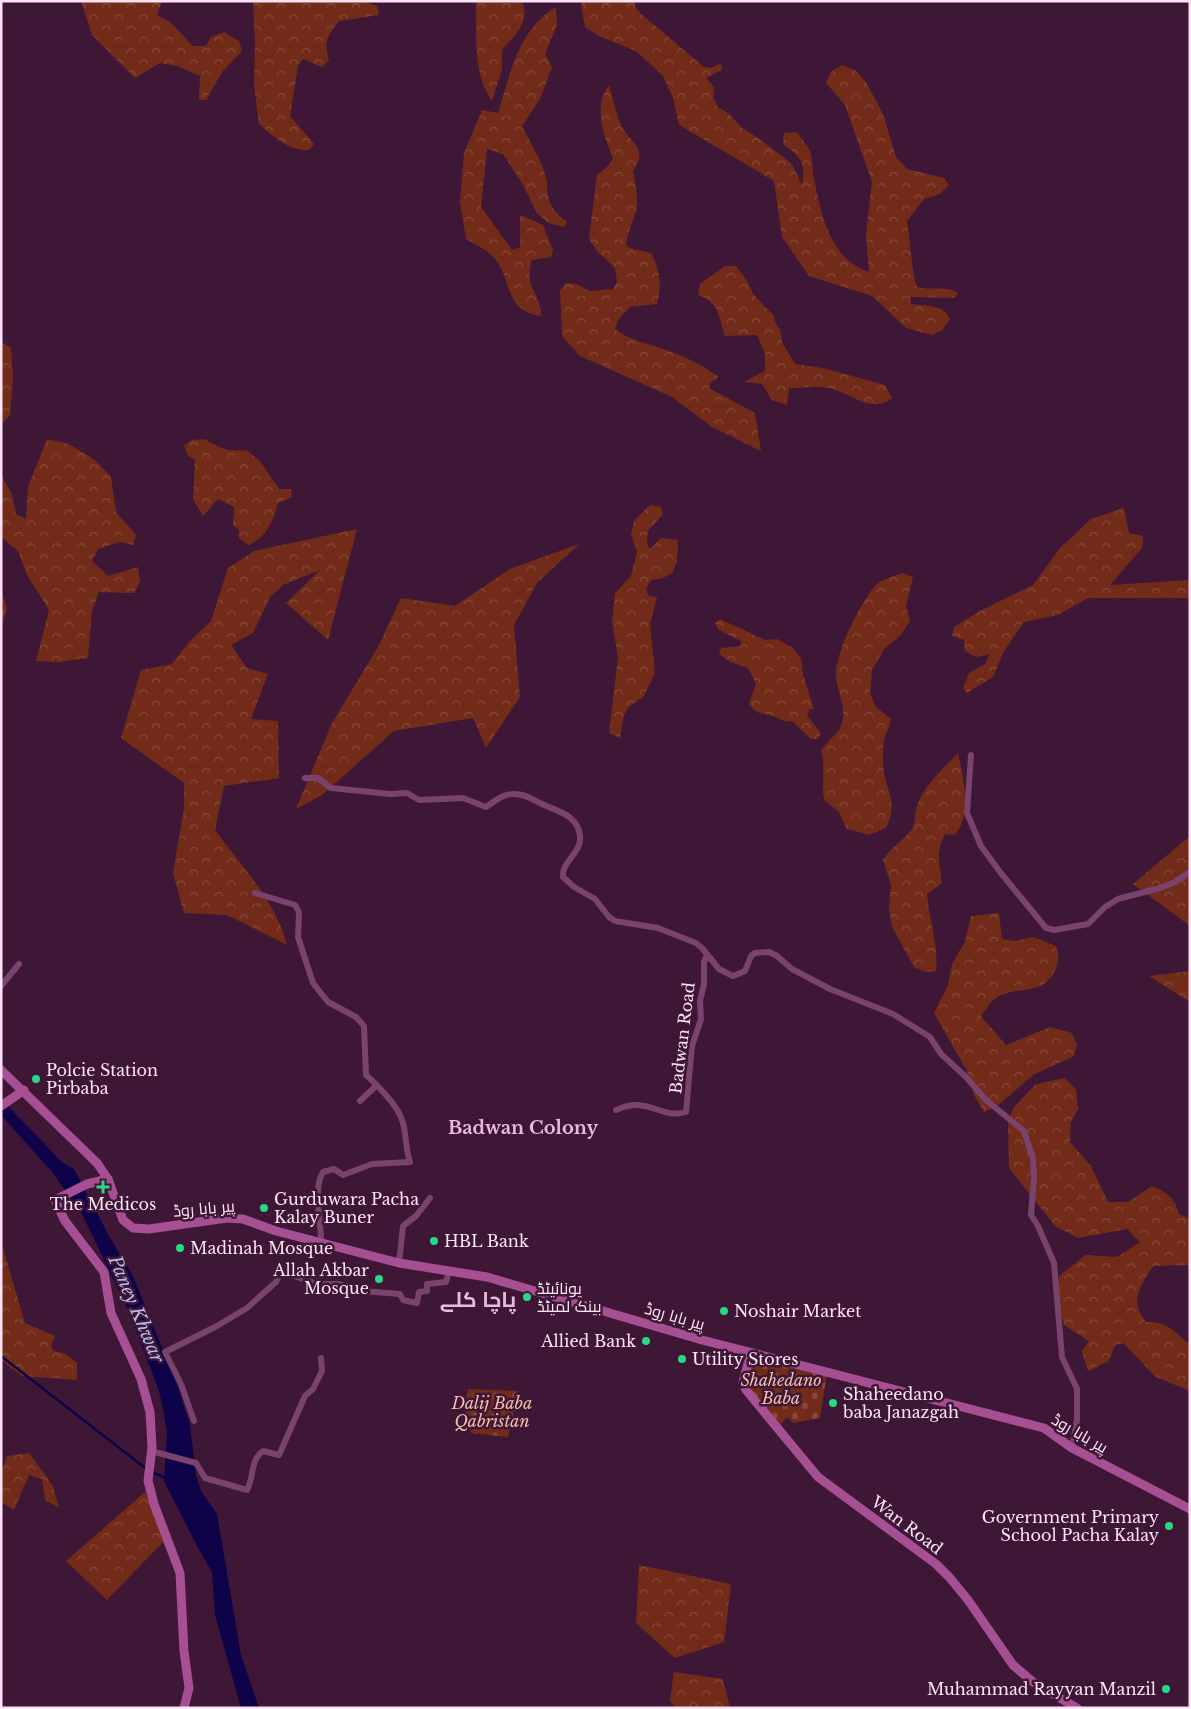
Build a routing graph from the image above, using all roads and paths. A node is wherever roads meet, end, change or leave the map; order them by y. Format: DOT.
graph roads {
  1 [pos="971,755"];
  2 [pos="305,778"];
  3 [pos="1190,872"];
  4 [pos="255,893"];
  5 [pos="707,954"];
  6 [pos="19,964"];
  7 [pos="1,986"];
  8 [pos="1,1070"];
  9 [pos="377,1085"];
  10 [pos="24,1090"];
  11 [pos="360,1101"];
  12 [pos="1,1106"];
  13 [pos="616,1110"];
  14 [pos="108,1180"];
  15 [pos="430,1198"];
  16 [pos="321,1243"];
  17 [pos="399,1263"];
  18 [pos="449,1271"];
  19 [pos="751,1353"];
  20 [pos="320,1358"];
  21 [pos="194,1421"];
  22 [pos="1072,1448"];
  23 [pos="151,1451"];
  24 [pos="1190,1509"];
  25 [pos="184,1708"];
  26 [pos="1077,1708"];
  1 -- 3 [label="street"];
  2 -- 5 [label="street"];
  4 -- 9 [label="street"];
  5 -- 13 [label="street, Badwan Road"];
  5 -- 22 [label="street"];
  6 -- 7 [label="street"];
  8 -- 10 [label="main road"];
  9 -- 11 [label="street"];
  9 -- 16 [label="street"];
  10 -- 12 [label="main road"];
  10 -- 14 [label="main road"];
  14 -- 16 [label="main road, پیر بابا روڈ"];
  14 -- 23 [label="main road"];
  15 -- 17 [label="street"];
  16 -- 17 [label="main road, پیر بابا روڈ"];
  17 -- 18 [label="main road, پیر بابا روڈ"];
  18 -- 19 [label="main road, پیر بابا روڈ"];
  18 -- 21 [label="street"];
  19 -- 22 [label="main road, پیر بابا روڈ"];
  19 -- 26 [label="main road, Wan Road"];
  20 -- 23 [label="street"];
  22 -- 24 [label="main road, پیر بابا روڈ"];
  23 -- 25 [label="main road"];
}
